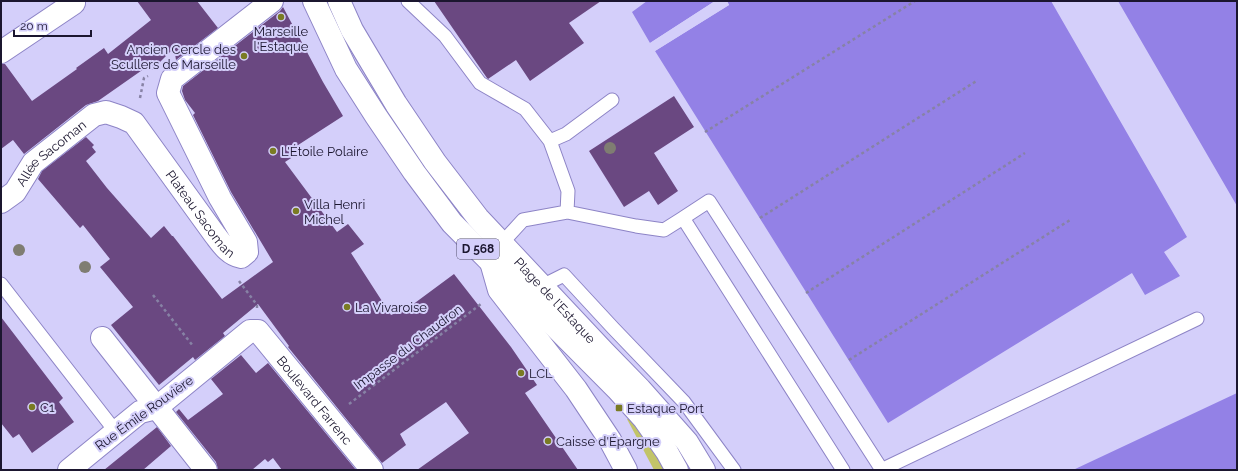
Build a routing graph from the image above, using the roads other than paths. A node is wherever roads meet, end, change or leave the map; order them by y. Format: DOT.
graph roads {
  1 [pos="73,1"];
  2 [pos="272,1"];
  3 [pos="314,1"];
  4 [pos="339,1"];
  5 [pos="408,1"];
  6 [pos="1,52"];
  7 [pos="612,100"];
  8 [pos="106,112"];
  9 [pos="550,141"];
  10 [pos="1,202"];
  11 [pos="567,212"];
  12 [pos="683,218"];
  13 [pos="502,243"];
  14 [pos="491,262"];
  15 [pos="1,284"];
  16 [pos="542,286"];
  17 [pos="1197,319"];
  18 [pos="258,330"];
  19 [pos="102,338"];
  20 [pos="156,408"];
  21 [pos="116,432"];
  22 [pos="80,467"];
  23 [pos="206,470"];
  24 [pos="372,470"];
  25 [pos="626,470"];
  26 [pos="677,470"];
  27 [pos="704,470"];
  28 [pos="734,470"];
  29 [pos="843,470"];
  30 [pos="881,470"];
  1 -- 6 [label="street"];
  2 -- 8 [label="street, Plateau Sacoman"];
  3 -- 14 [label="street, Plage de l'Estaque / D 568"];
  4 -- 13 [label="street, Plage de l'Estaque / D 568"];
  5 -- 9 [label="lane"];
  7 -- 9 [label="lane"];
  8 -- 10 [label="street, Allée Sacoman"];
  9 -- 11 [label="lane"];
  11 -- 12 [label="lane"];
  11 -- 13 [label="lane"];
  12 -- 29 [label="lane"];
  12 -- 30 [label="lane"];
  13 -- 14 [label="street"];
  13 -- 16 [label="street, Plage de l'Estaque / D 568"];
  14 -- 25 [label="street, Plage de l'Estaque"];
  14 -- 26 [label="street, Plage de l'Estaque / D 568"];
  15 -- 21 [label="lane"];
  16 -- 27 [label="street, Plage de l'Estaque / D 568"];
  16 -- 28 [label="lane"];
  17 -- 30 [label="lane"];
  18 -- 20 [label="street, Rue Émile Rouvière"];
  18 -- 24 [label="street, Boulevard Farrenc"];
  19 -- 20 [label="street"];
  20 -- 21 [label="street, Rue Émile Rouvière"];
  20 -- 23 [label="street"];
  21 -- 22 [label="street, Rue Émile Rouvière"];
}
